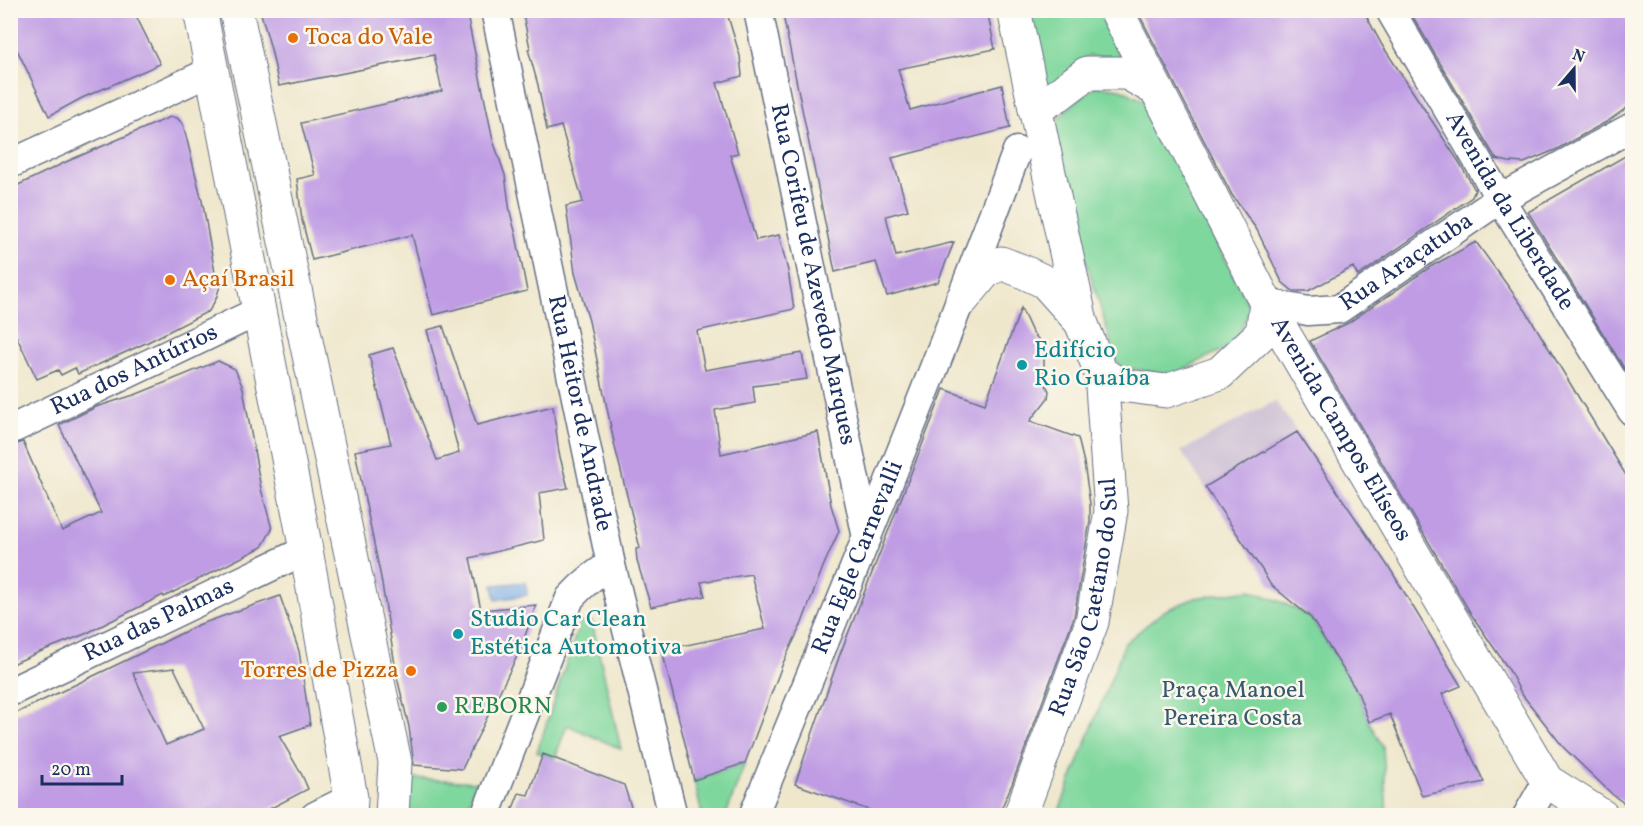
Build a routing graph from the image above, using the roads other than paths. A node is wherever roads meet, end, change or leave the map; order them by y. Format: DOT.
graph roads {
  1 [pos="200,10"];
  2 [pos="236,10"];
  3 [pos="495,10"];
  4 [pos="758,10"];
  5 [pos="1014,10"];
  6 [pos="1116,10"];
  7 [pos="1390,10"];
  8 [pos="212,70"];
  9 [pos="1157,90"];
  10 [pos="1035,109"];
  11 [pos="1632,127"];
  12 [pos="1017,151"];
  13 [pos="10,164"];
  14 [pos="1500,199"];
  15 [pos="962,300"];
  16 [pos="1266,303"];
  17 [pos="259,311"];
  18 [pos="1081,322"];
  19 [pos="1101,373"];
  20 [pos="1632,411"];
  21 [pos="10,429"];
  22 [pos="867,538"];
  23 [pos="306,550"];
  24 [pos="611,565"];
  25 [pos="10,692"];
  26 [pos="1547,781"];
  27 [pos="350,807"];
  28 [pos="315,816"];
  29 [pos="392,816"];
  30 [pos="485,816"];
  31 [pos="673,816"];
  32 [pos="753,816"];
  33 [pos="1020,816"];
  34 [pos="1527,816"];
  35 [pos="1602,816"];
  1 -- 8 [label="street"];
  2 -- 29 [label="street"];
  3 -- 24 [label="street, Rua Heitor de Andrade"];
  4 -- 22 [label="street, Rua Corifeu de Azevedo Marques"];
  5 -- 10 [label="street"];
  6 -- 9 [label="street, Avenida Campos Elíseos"];
  7 -- 14 [label="street, Avenida da Liberdade"];
  8 -- 13 [label="street"];
  8 -- 17 [label="street"];
  9 -- 10 [label="street"];
  9 -- 16 [label="street, Avenida Campos Elíseos"];
  10 -- 18 [label="street"];
  11 -- 14 [label="street, Rua Araçatuba"];
  12 -- 15 [label="street, Rua Egle Carnevalli"];
  14 -- 16 [label="street, Rua Araçatuba"];
  14 -- 20 [label="street, Avenida da Liberdade"];
  15 -- 18 [label="street"];
  15 -- 22 [label="street, Rua Egle Carnevalli"];
  16 -- 19 [label="street"];
  16 -- 26 [label="street, Avenida Campos Elíseos"];
  17 -- 21 [label="street, Rua dos Antúrios"];
  17 -- 23 [label="street"];
  18 -- 19 [label="street, Rua São Caetano do Sul"];
  19 -- 33 [label="street, Rua São Caetano do Sul"];
  22 -- 32 [label="street, Rua Egle Carnevalli"];
  23 -- 25 [label="street, Rua das Palmas"];
  23 -- 27 [label="street"];
  24 -- 30 [label="street"];
  24 -- 31 [label="street, Rua Heitor de Andrade"];
  26 -- 34 [label="street"];
  26 -- 35 [label="street, Avenida Campos Elíseos"];
  27 -- 28 [label="street"];
}
